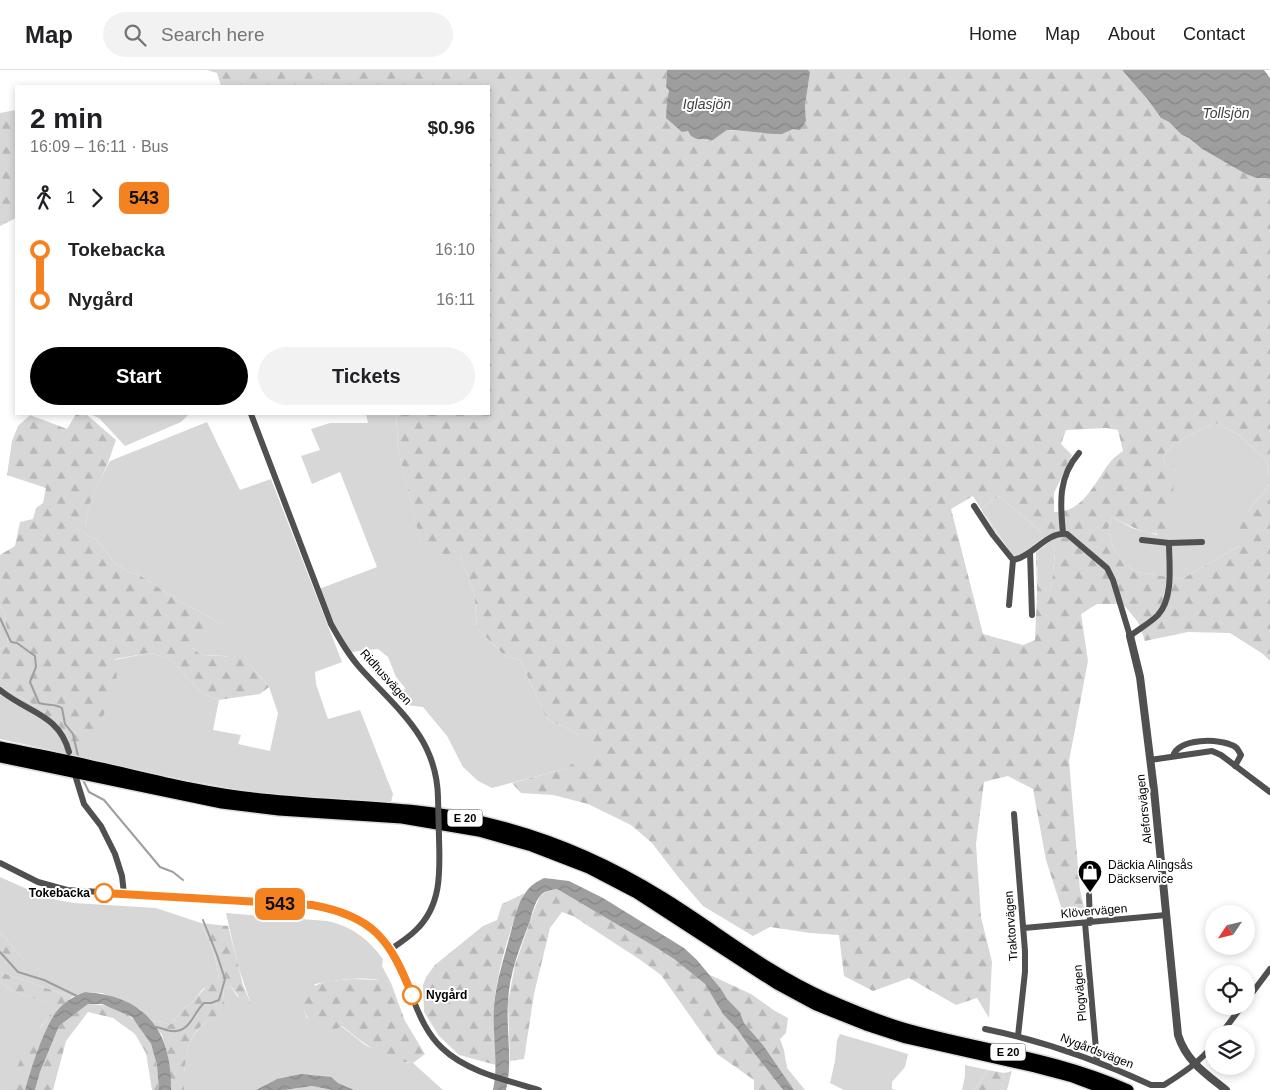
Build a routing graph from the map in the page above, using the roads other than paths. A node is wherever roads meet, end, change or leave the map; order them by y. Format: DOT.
graph roads {
  1 [pos="251,415"];
  2 [pos="1079,453"];
  3 [pos="974,506"];
  4 [pos="1063,533"];
  5 [pos="1142,540"];
  6 [pos="1202,542"];
  7 [pos="1169,543"];
  8 [pos="1030,552"];
  9 [pos="1013,560"];
  10 [pos="1009,605"];
  11 [pos="1032,615"];
  12 [pos="1130,636"];
  13 [pos="0,690"];
  14 [pos="0,747"];
  15 [pos="70,752"];
  16 [pos="1172,756"];
  17 [pos="0,757"];
  18 [pos="1150,760"];
  19 [pos="1235,766"];
  20 [pos="76,778"];
  21 [pos="1270,792"];
  22 [pos="1014,814"];
  23 [pos="0,863"];
  24 [pos="124,894"];
  25 [pos="1089,894"];
  26 [pos="1166,915"];
  27 [pos="1088,923"];
  28 [pos="1024,928"];
  29 [pos="391,949"];
  30 [pos="1270,969"];
  31 [pos="1255,989"];
  32 [pos="985,1029"];
  33 [pos="1018,1036"];
  34 [pos="1205,1056"];
  35 [pos="1097,1061"];
  36 [pos="1195,1065"];
  37 [pos="538,1090"];
  38 [pos="1107,1090"];
  39 [pos="1128,1090"];
  40 [pos="1226,1090"];
  1 -- 29 [label="street, Ridhusvägen, bridge"];
  2 -- 4 [label="street"];
  3 -- 9 [label="street"];
  4 -- 8 [label="street"];
  4 -- 12 [label="street, Aleforsvägen"];
  5 -- 7 [label="street"];
  6 -- 7 [label="street"];
  7 -- 12 [label="street"];
  8 -- 9 [label="street"];
  8 -- 11 [label="street"];
  9 -- 10 [label="street"];
  12 -- 18 [label="street, Aleforsvägen"];
  13 -- 15 [label="street"];
  14 -- 39 [label="highway, E 20"];
  16 -- 18 [label="street"];
  16 -- 19 [label="street"];
  16 -- 19 [label="street"];
  17 -- 38 [label="highway, E 20"];
  18 -- 26 [label="street, Aleforsvägen"];
  19 -- 21 [label="street"];
  20 -- 24 [label="street"];
  22 -- 28 [label="street, Traktorvägen"];
  23 -- 24 [label="street"];
  24 -- 29 [label="street"];
  25 -- 27 [label="street, Plogvägen"];
  26 -- 27 [label="street, Klövervägen"];
  26 -- 36 [label="street, Aleforsvägen"];
  27 -- 28 [label="street, Klövervägen"];
  27 -- 35 [label="street, Plogvägen"];
  28 -- 33 [label="street, Traktorvägen"];
  29 -- 37 [label="street"];
  30 -- 31 [label="street"];
  32 -- 33 [label="street, Nygårdsvägen"];
  33 -- 35 [label="street, Nygårdsvägen"];
  34 -- 36 [label="street"];
  35 -- 36 [label="street, Nygårdsvägen"];
  36 -- 40 [label="street, Aleforsvägen"];
}
